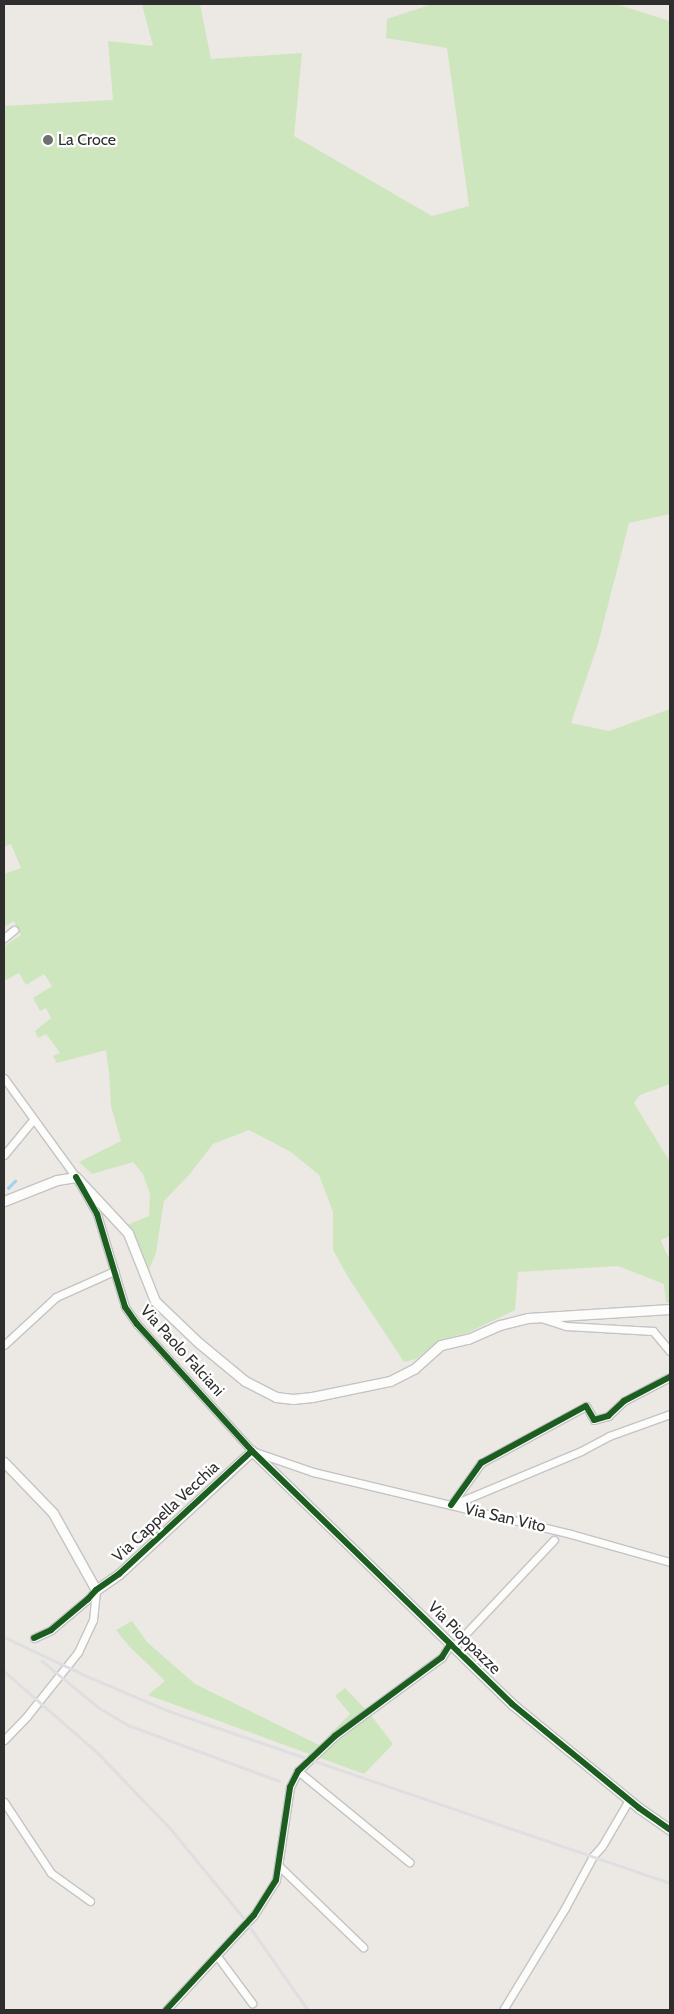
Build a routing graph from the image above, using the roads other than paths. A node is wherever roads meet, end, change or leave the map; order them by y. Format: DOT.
graph roads {
  1 [pos="14,930"];
  2 [pos="4,938"];
  3 [pos="4,1078"];
  4 [pos="33,1120"];
  5 [pos="4,1156"];
  6 [pos="76,1177"];
  7 [pos="4,1200"];
  8 [pos="114,1272"];
  9 [pos="670,1308"];
  10 [pos="538,1318"];
  11 [pos="4,1346"];
  12 [pos="670,1352"];
  13 [pos="670,1378"];
  14 [pos="670,1414"];
  15 [pos="252,1450"];
  16 [pos="4,1462"];
  17 [pos="451,1505"];
  18 [pos="554,1540"];
  19 [pos="670,1562"];
  20 [pos="96,1590"];
  21 [pos="34,1638"];
  22 [pos="452,1645"];
  23 [pos="4,1740"];
  24 [pos="298,1772"];
  25 [pos="629,1800"];
  26 [pos="4,1802"];
  27 [pos="670,1830"];
  28 [pos="409,1862"];
  29 [pos="279,1866"];
  30 [pos="90,1901"];
  31 [pos="363,1947"];
  32 [pos="217,1956"];
  33 [pos="252,2003"];
  34 [pos="169,2009"];
  35 [pos="503,2010"];
  1 -- 2 [label="street"];
  3 -- 4 [label="street, Via Paolo Falciani"];
  4 -- 5 [label="street"];
  4 -- 6 [label="street, Via Paolo Falciani"];
  6 -- 7 [label="street"];
  6 -- 8 [label="street, Via Paolo Falciani"];
  6 -- 10 [label="street"];
  8 -- 11 [label="street"];
  8 -- 15 [label="street, Via Paolo Falciani"];
  9 -- 10 [label="street"];
  10 -- 12 [label="street"];
  13 -- 17 [label="street"];
  14 -- 17 [label="street"];
  15 -- 17 [label="street, Via San Vito"];
  15 -- 20 [label="street, Via Cappella Vecchia"];
  15 -- 22 [label="street, Via Pioppazze"];
  16 -- 20 [label="street"];
  17 -- 19 [label="street, Via San Vito"];
  18 -- 22 [label="street"];
  20 -- 21 [label="street"];
  20 -- 23 [label="street"];
  22 -- 24 [label="street"];
  22 -- 25 [label="street, Via Pioppazze"];
  24 -- 28 [label="street"];
  24 -- 29 [label="street"];
  25 -- 27 [label="street, Via Pioppazze"];
  25 -- 35 [label="street"];
  26 -- 30 [label="street"];
  29 -- 31 [label="street"];
  29 -- 32 [label="street"];
  32 -- 33 [label="street"];
  32 -- 34 [label="street"];
}
